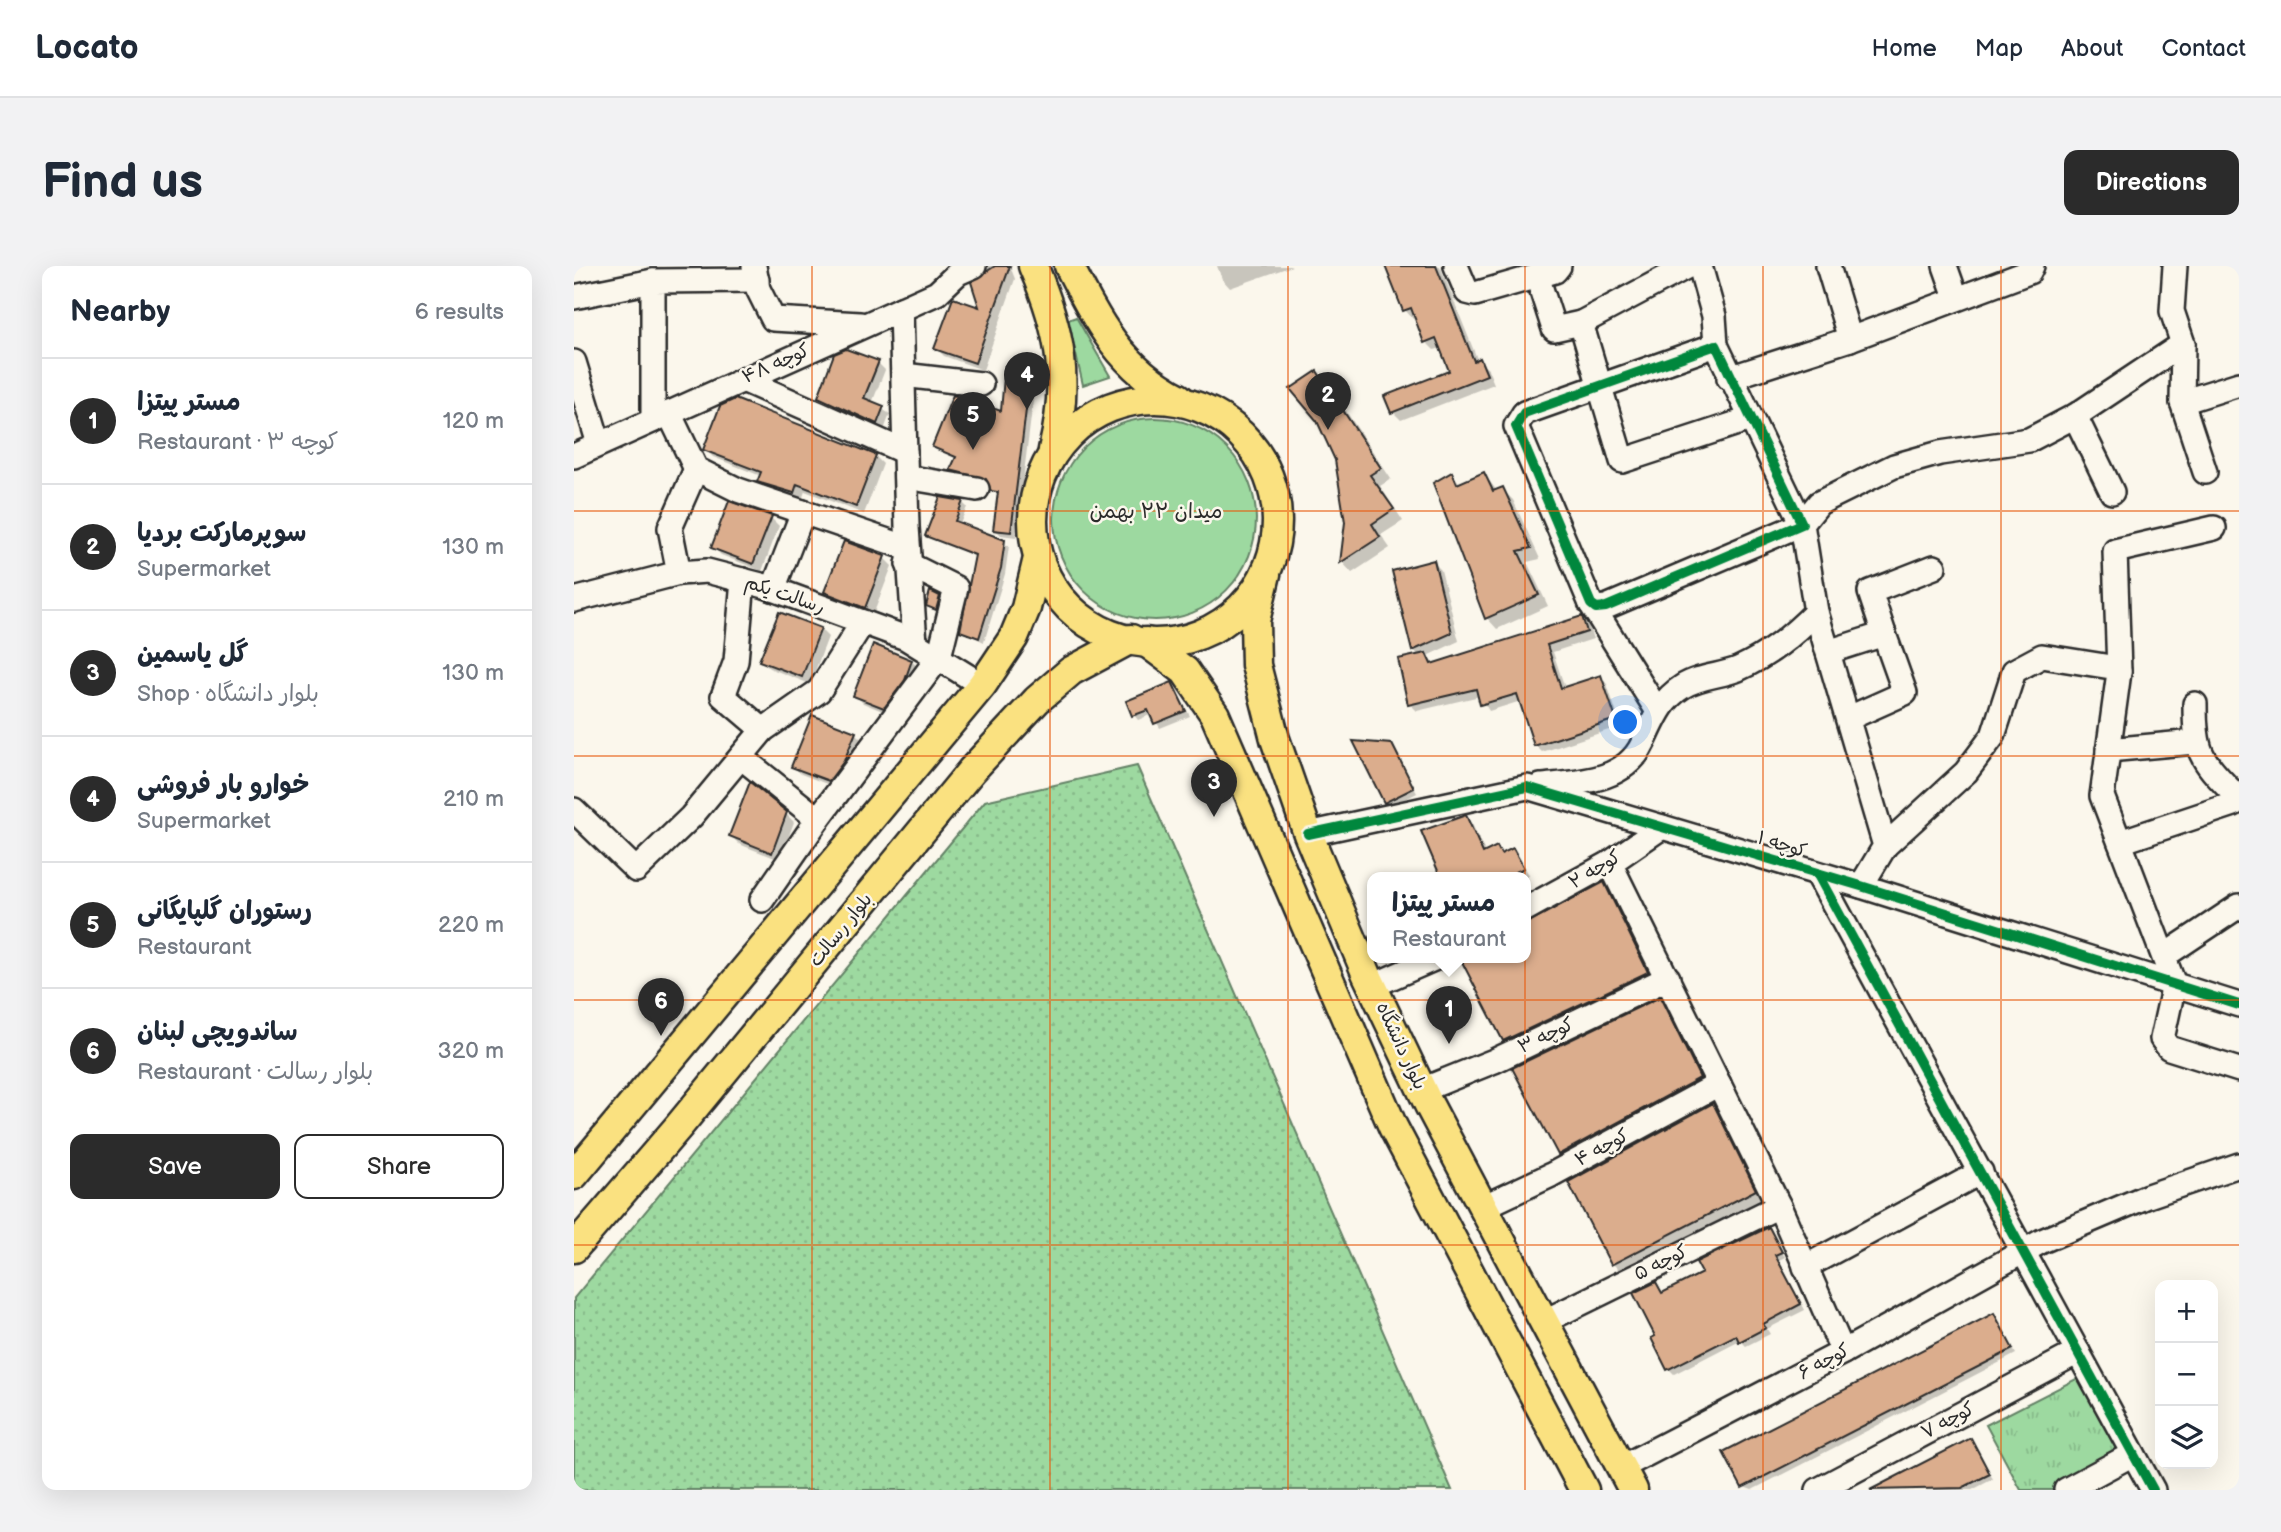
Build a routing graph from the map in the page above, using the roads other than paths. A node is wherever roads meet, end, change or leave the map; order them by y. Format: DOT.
graph roads {
  1 [pos="974,266"];
  2 [pos="1033,266"];
  3 [pos="1069,266"];
  4 [pos="1456,266"];
  5 [pos="1559,266"];
  6 [pos="1688,266"];
  7 [pos="1700,266"];
  8 [pos="1828,266"];
  9 [pos="1945,266"];
  10 [pos="2032,266"];
  11 [pos="2175,266"];
  12 [pos="755,273"];
  13 [pos="1537,276"];
  14 [pos="653,281"];
  15 [pos="574,297"];
  16 [pos="1956,297"];
  17 [pos="901,309"];
  18 [pos="1581,323"];
  19 [pos="866,324"];
  20 [pos="1850,339"];
  21 [pos="2183,344"];
  22 [pos="1716,345"];
  23 [pos="574,362"];
  24 [pos="903,375"];
  25 [pos="1729,378"];
  26 [pos="743,380"];
  27 [pos="981,384"];
  28 [pos="2239,384"];
  29 [pos="1601,386"];
  30 [pos="1185,401"];
  31 [pos="2182,402"];
  32 [pos="661,416"];
  33 [pos="2076,416"];
  34 [pos="1750,419"];
  35 [pos="600,444"];
  36 [pos="905,452"];
  37 [pos="1053,452"];
  38 [pos="574,456"];
  39 [pos="696,469"];
  40 [pos="2205,472"];
  41 [pos="906,477"];
  42 [pos="977,489"];
  43 [pos="2112,492"];
  44 [pos="803,512"];
  45 [pos="1802,524"];
  46 [pos="2214,528"];
  47 [pos="908,556"];
  48 [pos="1038,558"];
  49 [pos="1934,567"];
  50 [pos="679,573"];
  51 [pos="1266,574"];
  52 [pos="743,580"];
  53 [pos="773,589"];
  54 [pos="574,600"];
  55 [pos="1591,604"];
  56 [pos="1816,612"];
  57 [pos="863,622"];
  58 [pos="1884,634"];
  59 [pos="1139,640"];
  60 [pos="915,643"];
  61 [pos="1828,652"];
  62 [pos="939,657"];
  63 [pos="2119,673"];
  64 [pos="982,685"];
  65 [pos="2195,704"];
  66 [pos="1657,710"];
  67 [pos="1849,718"];
  68 [pos="763,730"];
  69 [pos="2195,742"];
  70 [pos="2108,750"];
  71 [pos="741,757"];
  72 [pos="1527,787"];
  73 [pos="2236,809"];
  74 [pos="574,810"];
  75 [pos="818,819"];
  76 [pos="1662,827"];
  77 [pos="1308,834"];
  78 [pos="2120,842"];
  79 [pos="1885,846"];
  80 [pos="1610,863"];
  81 [pos="1818,875"];
  82 [pos="1861,886"];
  83 [pos="762,900"];
  84 [pos="1531,906"];
  85 [pos="2239,906"];
  86 [pos="2164,956"];
  87 [pos="1425,963"];
  88 [pos="1668,978"];
  89 [pos="2174,984"];
  90 [pos="1372,986"];
  91 [pos="2239,1005"];
  92 [pos="2239,1070"];
  93 [pos="1719,1084"];
  94 [pos="1422,1090"];
  95 [pos="2239,1166"];
  96 [pos="1981,1172"];
  97 [pos="574,1175"];
  98 [pos="1779,1206"];
  99 [pos="1483,1207"];
  100 [pos="574,1248"];
  101 [pos="2026,1252"];
  102 [pos="1805,1267"];
  103 [pos="1544,1322"];
  104 [pos="1504,1341"];
  105 [pos="1843,1352"];
  106 [pos="2078,1352"];
  107 [pos="2133,1454"];
  108 [pos="1626,1479"];
  109 [pos="1584,1490"];
  110 [pos="1818,1490"];
  111 [pos="2066,1490"];
  112 [pos="2153,1490"];
  1 -- 17 [label="street, کوچه ۴۸"];
  2 -- 37 [label="main road"];
  3 -- 30 [label="main road"];
  4 -- 13 [label="street"];
  5 -- 13 [label="street"];
  6 -- 18 [label="street"];
  7 -- 22 [label="street"];
  8 -- 20 [label="street"];
  9 -- 16 [label="street"];
  10 -- 16 [label="street"];
  11 -- 21 [label="street"];
  12 -- 14 [label="street"];
  12 -- 19 [label="street"];
  13 -- 18 [label="street"];
  14 -- 15 [label="street"];
  14 -- 32 [label="street"];
  16 -- 20 [label="street"];
  17 -- 19 [label="street, کوچه ۴۸"];
  17 -- 24 [label="street"];
  18 -- 29 [label="street"];
  19 -- 26 [label="street, کوچه ۴۸"];
  20 -- 25 [label="street"];
  21 -- 31 [label="street"];
  21 -- 33 [label="street"];
  22 -- 25 [label="street"];
  22 -- 29 [label="street"];
  23 -- 35 [label="street"];
  24 -- 27 [label="street"];
  24 -- 36 [label="street"];
  25 -- 34 [label="street"];
  26 -- 32 [label="street, کوچه ۴۸"];
  26 -- 36 [label="street"];
  28 -- 31 [label="street"];
  29 -- 34 [label="street"];
  29 -- 55 [label="street"];
  30 -- 37 [label="main road"];
  30 -- 51 [label="main road"];
  31 -- 40 [label="street"];
  32 -- 35 [label="street, کوچه ۴۸"];
  32 -- 39 [label="street"];
  33 -- 43 [label="street"];
  33 -- 45 [label="street"];
  34 -- 45 [label="street"];
  35 -- 38 [label="street, کوچه ۴۸"];
  36 -- 41 [label="street"];
  37 -- 48 [label="main road"];
  39 -- 44 [label="street"];
  39 -- 50 [label="street"];
  41 -- 42 [label="street"];
  41 -- 47 [label="street"];
  44 -- 47 [label="street"];
  44 -- 53 [label="street"];
  45 -- 55 [label="street"];
  45 -- 56 [label="street"];
  46 -- 63 [label="street"];
  47 -- 60 [label="street"];
  47 -- 62 [label="street"];
  48 -- 59 [label="main road"];
  48 -- 64 [label="main road"];
  49 -- 58 [label="street"];
  50 -- 52 [label="street, رسالت یکم"];
  50 -- 54 [label="street, رسالت یکم"];
  51 -- 59 [label="main road"];
  51 -- 77 [label="main road, بلوار دانشگاه"];
  52 -- 53 [label="street, رسالت یکم"];
  52 -- 68 [label="street"];
  53 -- 57 [label="street, رسالت یکم"];
  55 -- 66 [label="street"];
  56 -- 61 [label="street"];
  56 -- 66 [label="street"];
  57 -- 60 [label="street, رسالت یکم"];
  57 -- 68 [label="street"];
  58 -- 61 [label="street"];
  58 -- 67 [label="street"];
  59 -- 100 [label="main road, بلوار رسالت"];
  59 -- 104 [label="main road, بلوار دانشگاه"];
  60 -- 62 [label="street, رسالت یکم"];
  61 -- 67 [label="street"];
  62 -- 64 [label="street, رسالت یکم"];
  62 -- 75 [label="street"];
  63 -- 70 [label="street"];
  63 -- 79 [label="street"];
  64 -- 97 [label="main road"];
  65 -- 69 [label="street"];
  66 -- 72 [label="street"];
  67 -- 79 [label="street"];
  68 -- 71 [label="street"];
  69 -- 70 [label="street"];
  69 -- 73 [label="street"];
  70 -- 78 [label="street"];
  71 -- 74 [label="street"];
  71 -- 75 [label="street"];
  72 -- 76 [label="street, کوچه ۱"];
  72 -- 77 [label="street, کوچه ۱"];
  73 -- 78 [label="street"];
  75 -- 83 [label="street"];
  76 -- 80 [label="street, کوچه ۲"];
  76 -- 81 [label="street, کوچه ۱"];
  77 -- 90 [label="main road, بلوار دانشگاه"];
  78 -- 86 [label="street"];
  79 -- 82 [label="street"];
  80 -- 84 [label="street, کوچه ۲"];
  80 -- 88 [label="street"];
  81 -- 82 [label="street, کوچه ۱"];
  81 -- 96 [label="street"];
  82 -- 89 [label="street, کوچه ۱"];
  85 -- 86 [label="street"];
  86 -- 89 [label="street"];
  87 -- 90 [label="street"];
  88 -- 93 [label="street"];
  88 -- 94 [label="street, کوچه ۳"];
  89 -- 91 [label="street, کوچه ۱"];
  89 -- 92 [label="street"];
  90 -- 94 [label="main road, بلوار دانشگاه"];
  93 -- 98 [label="street"];
  93 -- 99 [label="street, کوچه ۴"];
  94 -- 99 [label="main road, بلوار دانشگاه"];
  95 -- 101 [label="street, کوچه ۶"];
  96 -- 101 [label="street"];
  96 -- 102 [label="street"];
  98 -- 102 [label="street"];
  98 -- 103 [label="street, کوچه ۵"];
  99 -- 103 [label="main road, بلوار دانشگاه"];
  101 -- 105 [label="street, کوچه ۶"];
  101 -- 106 [label="street"];
  102 -- 105 [label="street"];
  103 -- 104 [label="main road"];
  103 -- 108 [label="main road, بلوار دانشگاه"];
  104 -- 109 [label="main road, بلوار دانشگاه"];
  105 -- 108 [label="street, کوچه ۶"];
  106 -- 107 [label="street"];
  106 -- 110 [label="street, کوچه ۷"];
  107 -- 111 [label="street"];
  107 -- 112 [label="street"];
}
